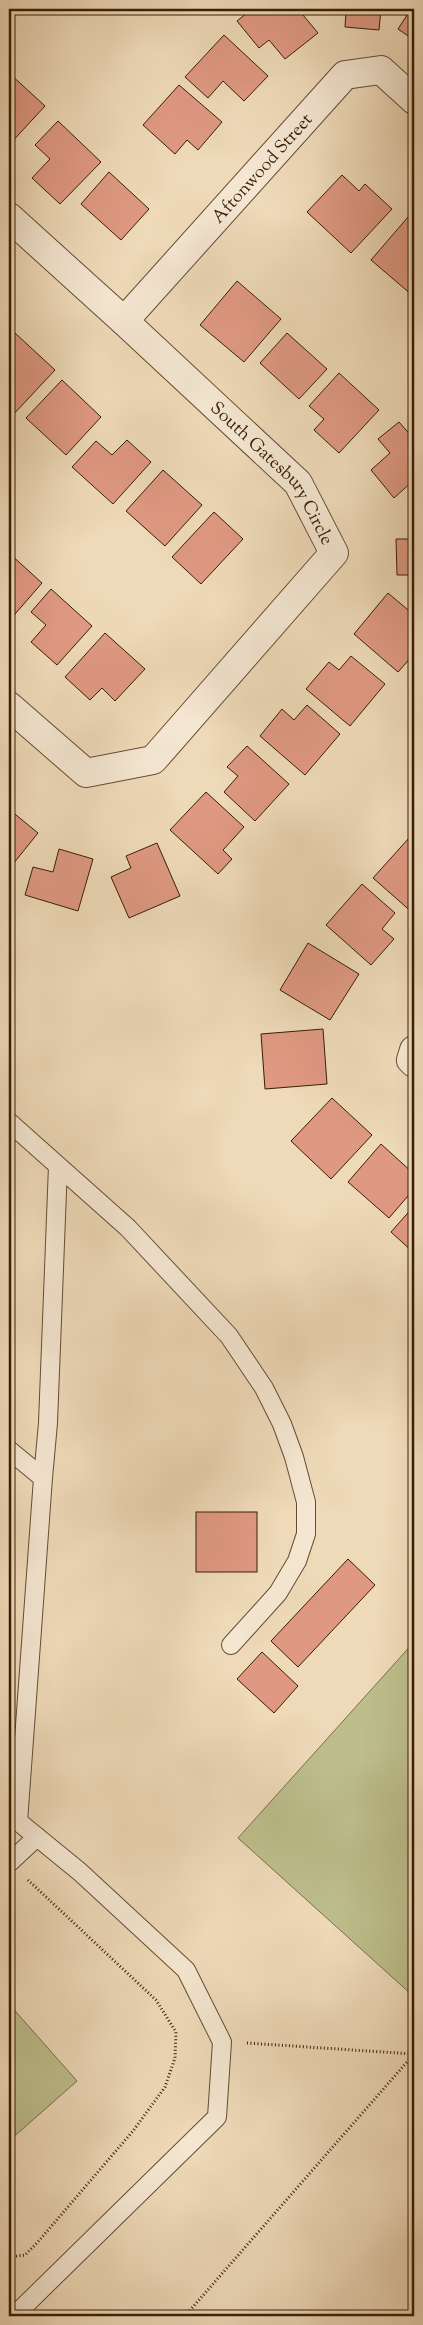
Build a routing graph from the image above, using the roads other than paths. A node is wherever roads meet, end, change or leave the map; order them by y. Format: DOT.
graph roads {
  1 [pos="414,100"];
  2 [pos="9,217"];
  3 [pos="124,321"];
  4 [pos="9,706"];
  5 [pos="414,1050"];
  6 [pos="414,1063"];
  7 [pos="9,1122"];
  8 [pos="58,1166"];
  9 [pos="9,1450"];
  10 [pos="43,1478"];
  11 [pos="231,1644"];
  12 [pos="14,1818"];
  13 [pos="37,1837"];
  14 [pos="9,1863"];
  15 [pos="14,2316"];
  1 -- 3 [label="street, Aftonwood Street"];
  2 -- 3 [label="street, South Gatesbury Circle"];
  3 -- 4 [label="street, South Gatesbury Circle"];
  5 -- 6 [label="street"];
  7 -- 8 [label="lane"];
  8 -- 10 [label="lane"];
  8 -- 11 [label="lane"];
  9 -- 10 [label="lane"];
  10 -- 12 [label="lane"];
  12 -- 13 [label="lane"];
  13 -- 14 [label="lane"];
  13 -- 15 [label="lane"];
}
